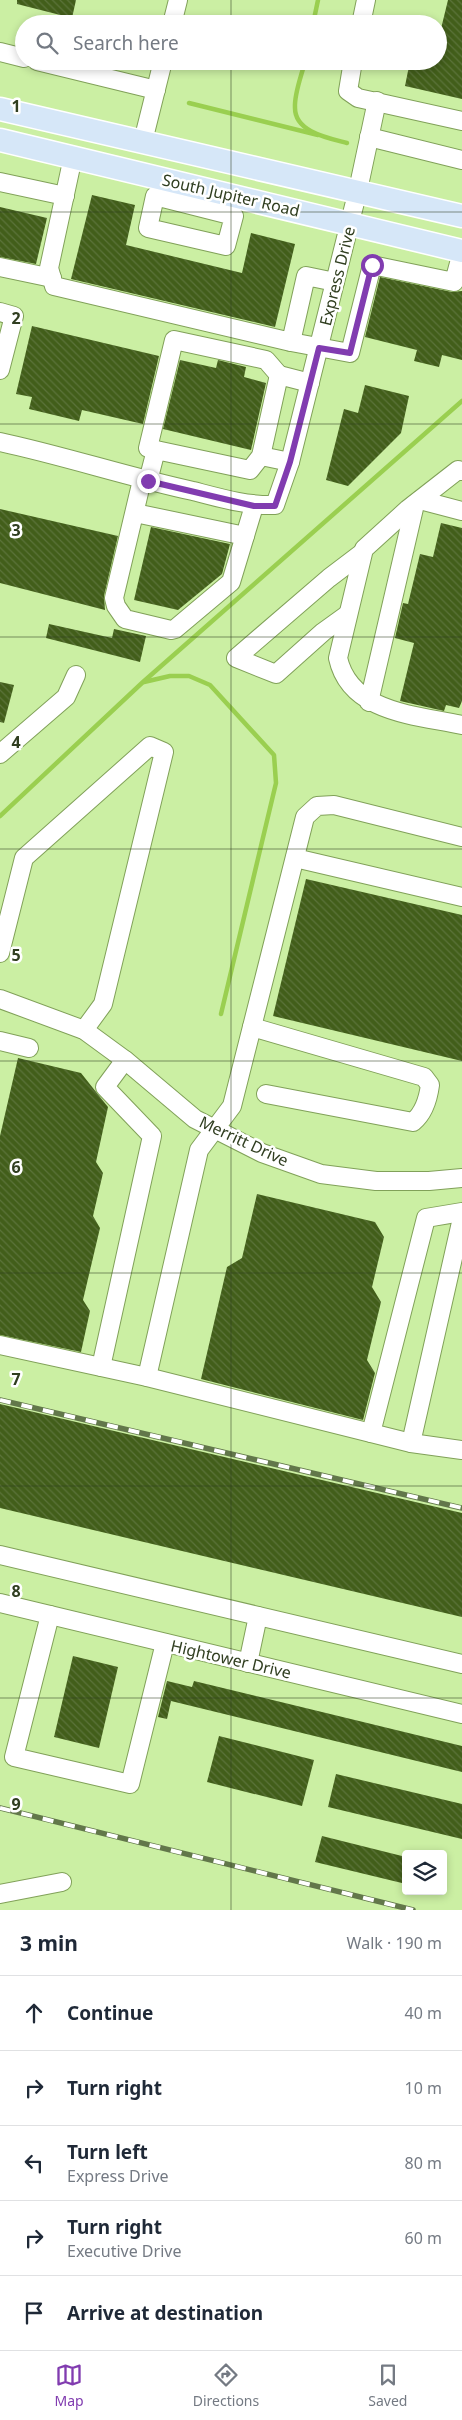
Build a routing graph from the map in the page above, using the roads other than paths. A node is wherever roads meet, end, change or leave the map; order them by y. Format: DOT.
graph roads {
  1 [pos="178,0"];
  2 [pos="366,0"];
  3 [pos="174,15"];
  4 [pos="363,15"];
  5 [pos="0,52"];
  6 [pos="15,56"];
  7 [pos="74,70"];
  8 [pos="161,70"];
  9 [pos="352,70"];
  10 [pos="156,90"];
  11 [pos="377,101"];
  12 [pos="0,109"];
  13 [pos="462,121"];
  14 [pos="369,137"];
  15 [pos="0,140"];
  16 [pos="143,141"];
  17 [pos="73,158"];
  18 [pos="462,160"];
  19 [pos="135,172"];
  20 [pos="0,182"];
  21 [pos="358,190"];
  22 [pos="65,196"];
  23 [pos="202,198"];
  24 [pos="462,216"];
  25 [pos="350,223"];
  26 [pos="462,251"];
  27 [pos="0,267"];
  28 [pos="52,278"];
  29 [pos="335,282"];
  30 [pos="0,312"];
  31 [pos="291,342"];
  32 [pos="319,348"];
  33 [pos="0,370"];
  34 [pos="279,375"];
  35 [pos="310,383"];
  36 [pos="0,442"];
  37 [pos="156,450"];
  38 [pos="261,456"];
  39 [pos="290,462"];
  40 [pos="462,471"];
  41 [pos="145,480"];
  42 [pos="417,502"];
  43 [pos="254,506"];
  44 [pos="462,511"];
  45 [pos="135,513"];
  46 [pos="245,536"];
  47 [pos="362,554"];
  48 [pos="348,614"];
  49 [pos="76,675"];
  50 [pos="369,702"];
  51 [pos="462,725"];
  52 [pos="0,754"];
  53 [pos="462,837"];
  54 [pos="295,858"];
  55 [pos="462,897"];
  56 [pos="0,953"];
  57 [pos="0,999"];
  58 [pos="252,1027"];
  59 [pos="84,1030"];
  60 [pos="0,1041"];
  61 [pos="29,1048"];
  62 [pos="125,1060"];
  63 [pos="266,1094"];
  64 [pos="215,1129"];
  65 [pos="462,1183"];
  66 [pos="462,1212"];
  67 [pos="462,1218"];
  68 [pos="0,1345"];
  69 [pos="101,1367"];
  70 [pos="147,1377"];
  71 [pos="371,1433"];
  72 [pos="411,1443"];
  73 [pos="462,1450"];
  74 [pos="0,1555"];
  75 [pos="0,1603"];
  76 [pos="50,1615"];
  77 [pos="258,1616"];
  78 [pos="165,1643"];
  79 [pos="248,1663"];
  80 [pos="462,1664"];
  81 [pos="462,1714"];
  82 [pos="62,1882"];
  83 [pos="0,1894"];
  1 -- 3 [label="street"];
  2 -- 4 [label="street"];
  5 -- 6 [label="street"];
  7 -- 10 [label="street"];
  8 -- 10 [label="street"];
  9 -- 11 [label="street"];
  10 -- 16 [label="street"];
  11 -- 13 [label="street"];
  11 -- 14 [label="street, Express Drive"];
  12 -- 16 [label="main road, South Jupiter Road"];
  14 -- 18 [label="street"];
  14 -- 21 [label="street, Express Drive"];
  15 -- 17 [label="main road, South Jupiter Road"];
  16 -- 19 [label="main road"];
  16 -- 21 [label="main road, South Jupiter Road"];
  17 -- 19 [label="main road, South Jupiter Road"];
  17 -- 22 [label="street"];
  19 -- 23 [label="main road, South Jupiter Road"];
  20 -- 22 [label="street"];
  21 -- 24 [label="main road, South Jupiter Road"];
  21 -- 25 [label="street, Express Drive"];
  22 -- 28 [label="street"];
  23 -- 23 [label="street"];
  23 -- 25 [label="main road, South Jupiter Road"];
  25 -- 26 [label="main road, South Jupiter Road"];
  25 -- 29 [label="street, Express Drive"];
  26 -- 32 [label="street"];
  27 -- 28 [label="street"];
  28 -- 31 [label="street"];
  29 -- 31 [label="street"];
  29 -- 32 [label="street, Express Drive"];
  30 -- 33 [label="street"];
  31 -- 32 [label="street"];
  32 -- 35 [label="street, Express Drive"];
  34 -- 35 [label="street"];
  34 -- 37 [label="street"];
  34 -- 38 [label="street"];
  35 -- 39 [label="street, Express Drive"];
  36 -- 41 [label="street"];
  37 -- 38 [label="street"];
  37 -- 41 [label="street"];
  38 -- 39 [label="street"];
  39 -- 43 [label="street, Express Drive"];
  40 -- 42 [label="street"];
  41 -- 43 [label="street"];
  41 -- 45 [label="street"];
  42 -- 44 [label="street"];
  42 -- 47 [label="street"];
  42 -- 50 [label="street"];
  43 -- 46 [label="street"];
  45 -- 46 [label="street"];
  45 -- 46 [label="street"];
  47 -- 48 [label="street"];
  47 -- 48 [label="street"];
  48 -- 50 [label="street"];
  49 -- 52 [label="street"];
  50 -- 51 [label="street"];
  53 -- 54 [label="street"];
  54 -- 55 [label="street"];
  54 -- 58 [label="street"];
  56 -- 59 [label="street"];
  57 -- 59 [label="street, Merritt Drive"];
  58 -- 63 [label="street"];
  58 -- 64 [label="street"];
  59 -- 62 [label="street, Merritt Drive"];
  60 -- 61 [label="street"];
  62 -- 64 [label="street, Merritt Drive"];
  62 -- 69 [label="street"];
  64 -- 65 [label="street, Merritt Drive"];
  64 -- 70 [label="street"];
  66 -- 71 [label="street"];
  67 -- 72 [label="street"];
  68 -- 69 [label="street"];
  69 -- 70 [label="street"];
  70 -- 71 [label="street"];
  71 -- 72 [label="street"];
  72 -- 73 [label="street"];
  74 -- 77 [label="street"];
  75 -- 76 [label="street, Hightower Drive"];
  76 -- 78 [label="street, Hightower Drive"];
  76 -- 78 [label="street"];
  77 -- 79 [label="street"];
  77 -- 80 [label="street"];
  78 -- 79 [label="street, Hightower Drive"];
  79 -- 81 [label="street, Hightower Drive"];
  82 -- 83 [label="street"];
}
